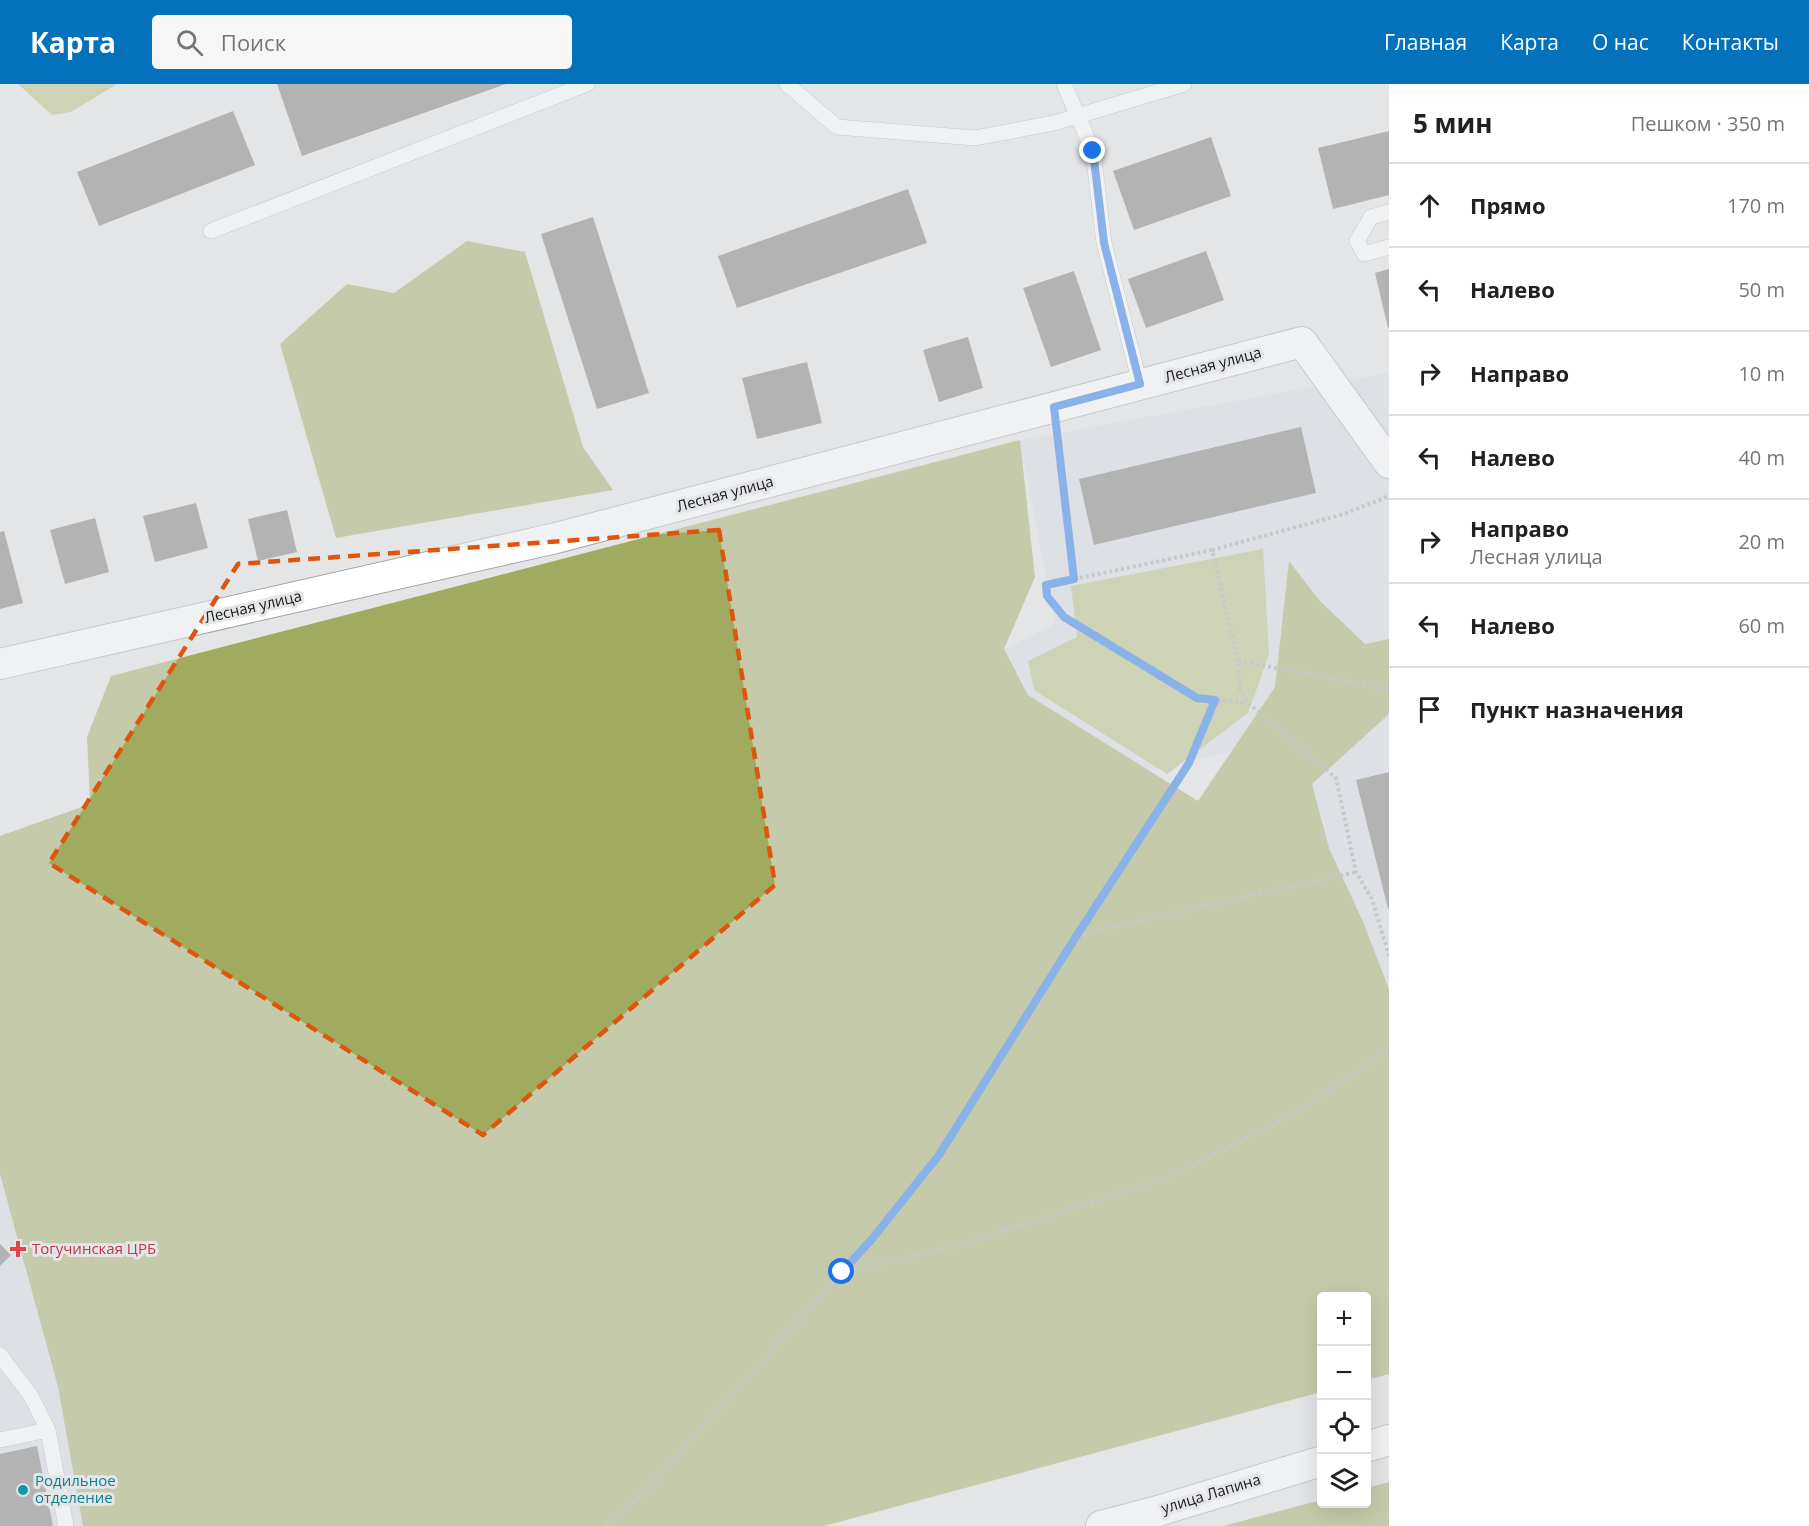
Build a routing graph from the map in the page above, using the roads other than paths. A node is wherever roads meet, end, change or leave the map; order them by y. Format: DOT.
graph roads {
  1 [pos="587,84"];
  2 [pos="787,84"];
  3 [pos="1064,84"];
  4 [pos="1184,84"];
  5 [pos="1077,117"];
  6 [pos="1389,212"];
  7 [pos="211,231"];
  8 [pos="1389,247"];
  9 [pos="1140,384"];
  10 [pos="1389,463"];
  11 [pos="0,664"];
  12 [pos="0,1355"];
  13 [pos="48,1430"];
  14 [pos="0,1440"];
  15 [pos="1389,1440"];
  16 [pos="1371,1445"];
  17 [pos="1317,1463"];
  18 [pos="66,1526"];
  19 [pos="1101,1526"];
  1 -- 7 [label="lane"];
  2 -- 5 [label="lane"];
  3 -- 5 [label="lane"];
  4 -- 5 [label="lane"];
  5 -- 9 [label="lane"];
  6 -- 8 [label="lane"];
  9 -- 10 [label="street, Лесная улица"];
  9 -- 11 [label="street, Лесная улица"];
  12 -- 13 [label="lane"];
  13 -- 14 [label="lane"];
  13 -- 18 [label="lane"];
  15 -- 16 [label="street"];
  17 -- 19 [label="street, улица Лапина"];
}
